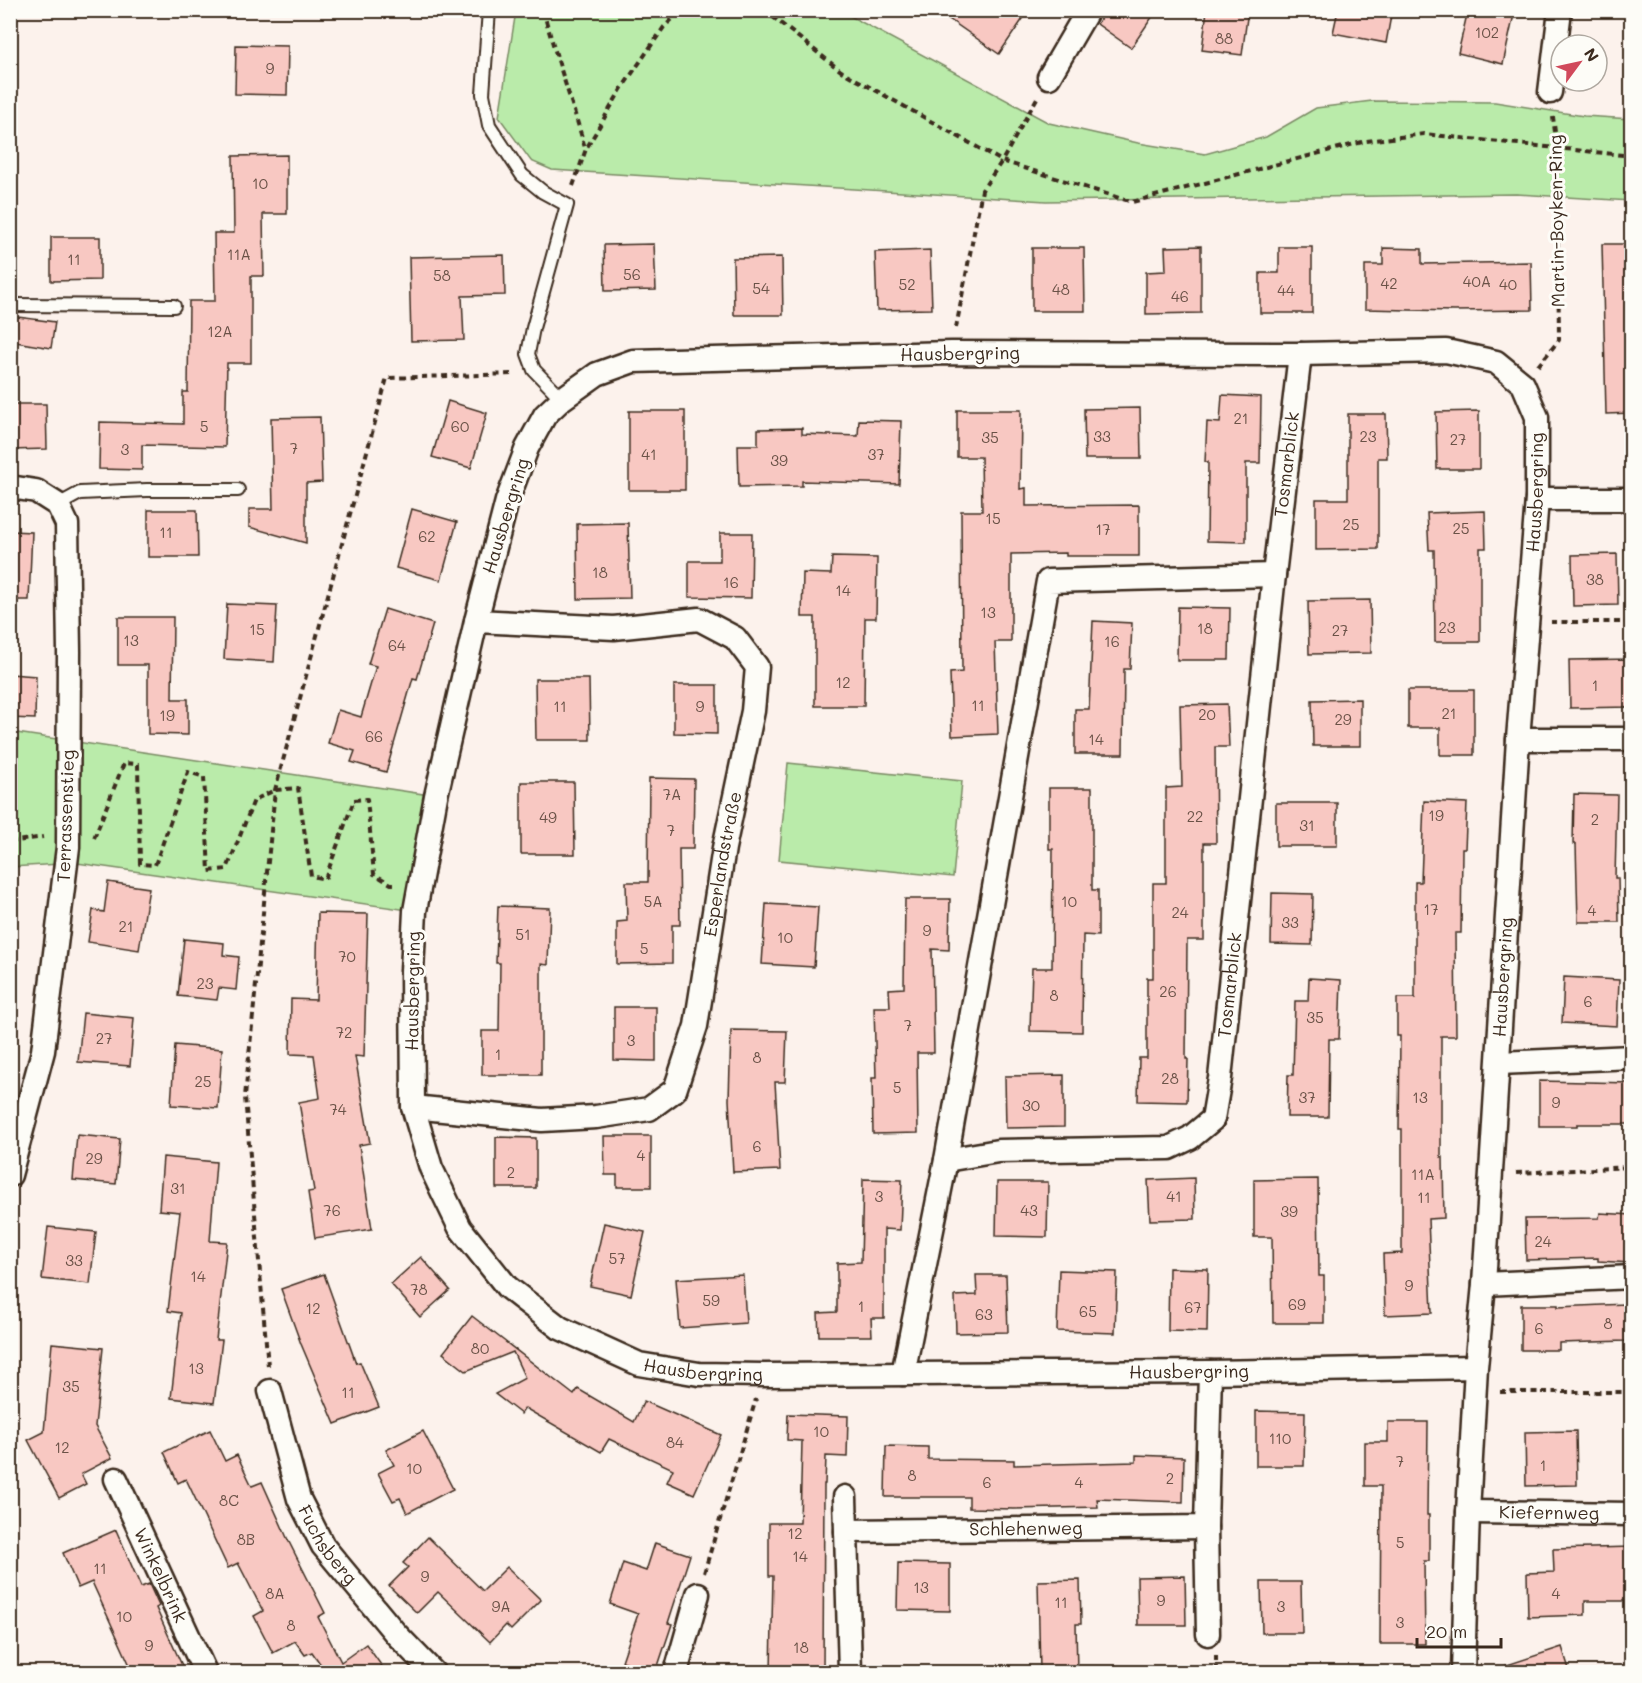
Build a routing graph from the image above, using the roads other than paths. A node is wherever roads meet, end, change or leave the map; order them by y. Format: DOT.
graph roads {
  1 [pos="489,10"];
  2 [pos="1088,10"];
  3 [pos="1560,10"];
  4 [pos="1557,33"];
  5 [pos="1049,77"];
  6 [pos="10,304"];
  7 [pos="174,306"];
  8 [pos="1300,354"];
  9 [pos="562,399"];
  10 [pos="10,487"];
  11 [pos="238,490"];
  12 [pos="1537,499"];
  13 [pos="1632,499"];
  14 [pos="58,505"];
  15 [pos="1274,575"];
  16 [pos="477,621"];
  17 [pos="1518,739"];
  18 [pos="1632,739"];
  19 [pos="1632,1057"];
  20 [pos="1499,1063"];
  21 [pos="413,1107"];
  22 [pos="946,1160"];
  23 [pos="10,1175"];
  24 [pos="1632,1277"];
  25 [pos="1484,1284"];
  26 [pos="1476,1367"];
  27 [pos="1210,1372"];
  28 [pos="903,1374"];
  29 [pos="270,1391"];
  30 [pos="116,1479"];
  31 [pos="845,1497"];
  32 [pos="1468,1512"];
  33 [pos="1632,1514"];
  34 [pos="1206,1527"];
  35 [pos="846,1531"];
  36 [pos="698,1594"];
  37 [pos="1208,1634"];
  38 [pos="205,1672"];
  39 [pos="433,1672"];
  40 [pos="676,1672"];
  41 [pos="850,1672"];
  42 [pos="1463,1672"];
  1 -- 9 [label="lane"];
  2 -- 5 [label="street"];
  3 -- 4 [label="street"];
  6 -- 7 [label="lane"];
  8 -- 9 [label="street, Hausbergring"];
  8 -- 12 [label="street, Hausbergring"];
  8 -- 15 [label="street, Tosmarblick"];
  9 -- 16 [label="street, Hausbergring"];
  10 -- 14 [label="street"];
  11 -- 14 [label="lane"];
  12 -- 13 [label="street"];
  12 -- 17 [label="street, Hausbergring"];
  14 -- 23 [label="street, Terrassenstieg"];
  15 -- 22 [label="street"];
  15 -- 22 [label="street, Tosmarblick"];
  16 -- 21 [label="street, Hausbergring"];
  16 -- 21 [label="street, Esperlandstraße"];
  17 -- 18 [label="street"];
  17 -- 20 [label="street, Hausbergring"];
  19 -- 20 [label="street"];
  20 -- 25 [label="street, Hausbergring"];
  21 -- 28 [label="street, Hausbergring"];
  22 -- 28 [label="street"];
  24 -- 25 [label="street"];
  25 -- 26 [label="street, Hausbergring"];
  26 -- 27 [label="street, Hausbergring"];
  26 -- 32 [label="street, Hausbergring"];
  27 -- 28 [label="street, Hausbergring"];
  27 -- 34 [label="street"];
  29 -- 39 [label="street, Fuchsberg"];
  30 -- 38 [label="street, Winkelbrink"];
  31 -- 35 [label="street"];
  32 -- 33 [label="street, Kiefernweg"];
  32 -- 42 [label="street, Hausbergring"];
  34 -- 35 [label="street, Schlehenweg"];
  34 -- 37 [label="street"];
  35 -- 41 [label="street"];
  36 -- 40 [label="street"];
}
